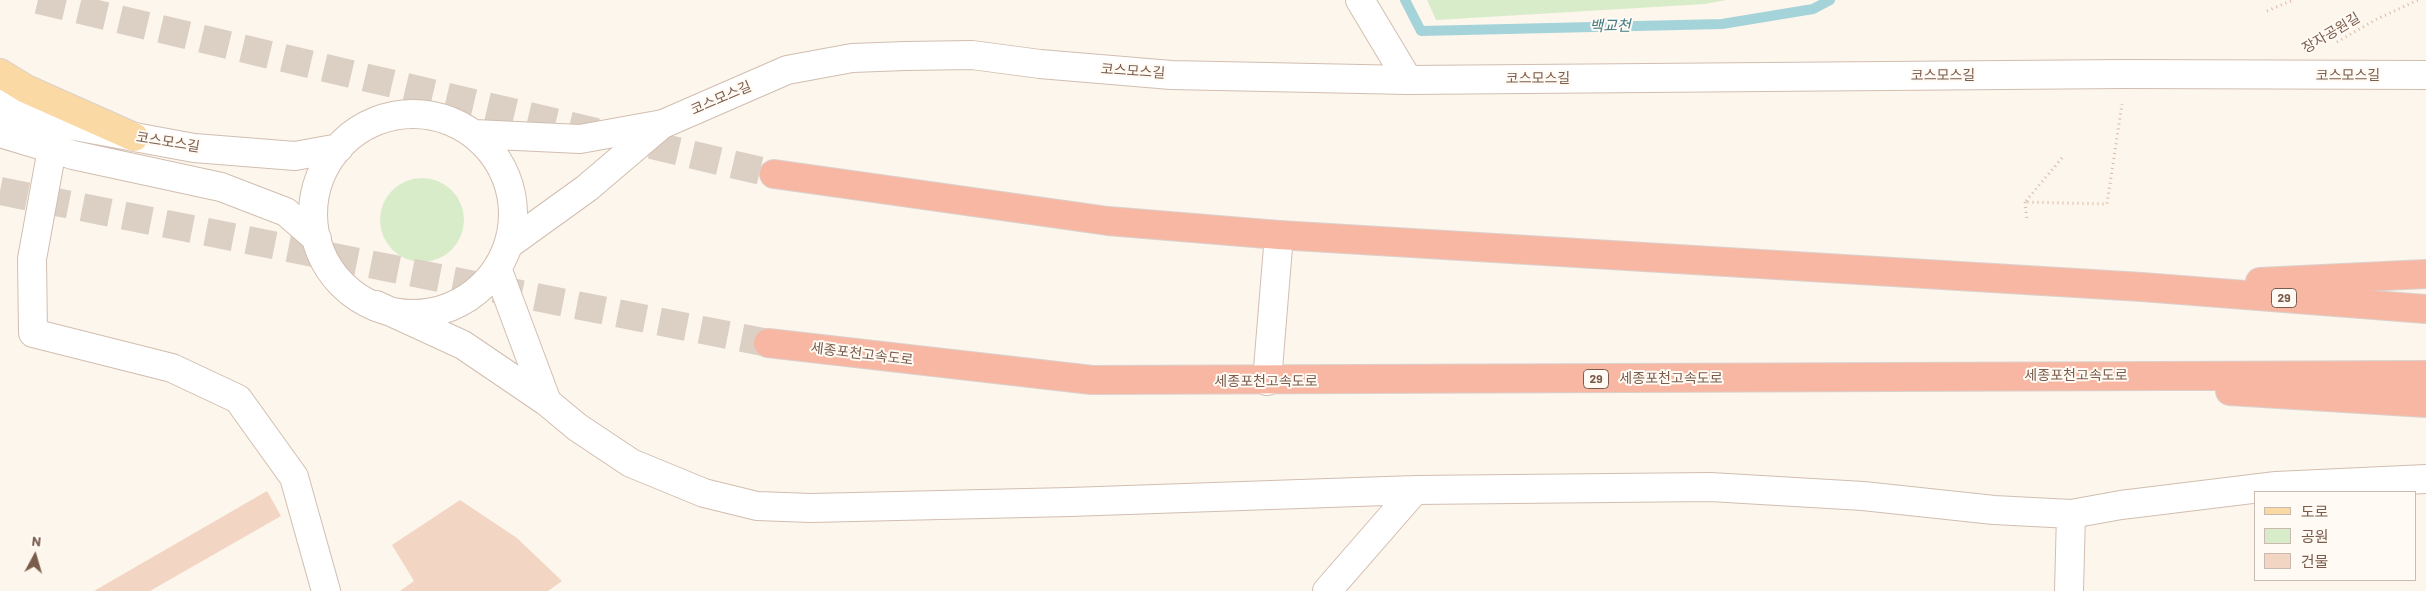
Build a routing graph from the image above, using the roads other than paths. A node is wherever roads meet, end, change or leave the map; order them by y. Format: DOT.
graph roads {
  1 [pos="1360,0"];
  2 [pos="0,73"];
  3 [pos="2426,75"];
  4 [pos="1408,80"];
  5 [pos="0,104"];
  6 [pos="663,124"];
  7 [pos="0,133"];
  8 [pos="474,134"];
  9 [pos="134,137"];
  10 [pos="52,148"];
  11 [pos="339,148"];
  12 [pos="774,174"];
  13 [pos="1279,235"];
  14 [pos="317,239"];
  15 [pos="503,256"];
  16 [pos="2426,274"];
  17 [pos="2142,288"];
  18 [pos="376,305"];
  19 [pos="2426,309"];
  20 [pos="768,343"];
  21 [pos="2130,375"];
  22 [pos="2426,375"];
  23 [pos="1267,381"];
  24 [pos="547,402"];
  25 [pos="2426,403"];
  26 [pos="2426,479"];
  27 [pos="1415,490"];
  28 [pos="2071,514"];
  29 [pos="326,591"];
  30 [pos="1327,591"];
  31 [pos="2069,591"];
  1 -- 4 [label="street"];
  2 -- 9 [label="main road"];
  3 -- 4 [label="street, 코스모스길"];
  4 -- 6 [label="street, 코스모스길"];
  5 -- 9 [label="street, 코스모스길"];
  6 -- 8 [label="street"];
  6 -- 15 [label="street"];
  7 -- 10 [label="street"];
  8 -- 11 [label="street"];
  8 -- 15 [label="street"];
  9 -- 11 [label="street, 코스모스길"];
  10 -- 14 [label="street"];
  10 -- 29 [label="street"];
  11 -- 14 [label="street"];
  12 -- 13 [label="highway, 29"];
  13 -- 17 [label="highway, 29"];
  13 -- 23 [label="street"];
  14 -- 18 [label="street"];
  15 -- 18 [label="street"];
  15 -- 24 [label="street"];
  16 -- 17 [label="highway"];
  17 -- 19 [label="highway, 29"];
  18 -- 24 [label="street"];
  20 -- 23 [label="highway, 세종포천고속도로 / 29"];
  21 -- 22 [label="highway, 세종포천고속도로 / 29"];
  21 -- 23 [label="highway, 세종포천고속도로 / 29"];
  21 -- 25 [label="highway"];
  24 -- 27 [label="street"];
  26 -- 28 [label="street"];
  27 -- 28 [label="street"];
  27 -- 30 [label="street"];
  28 -- 31 [label="street"];
}
